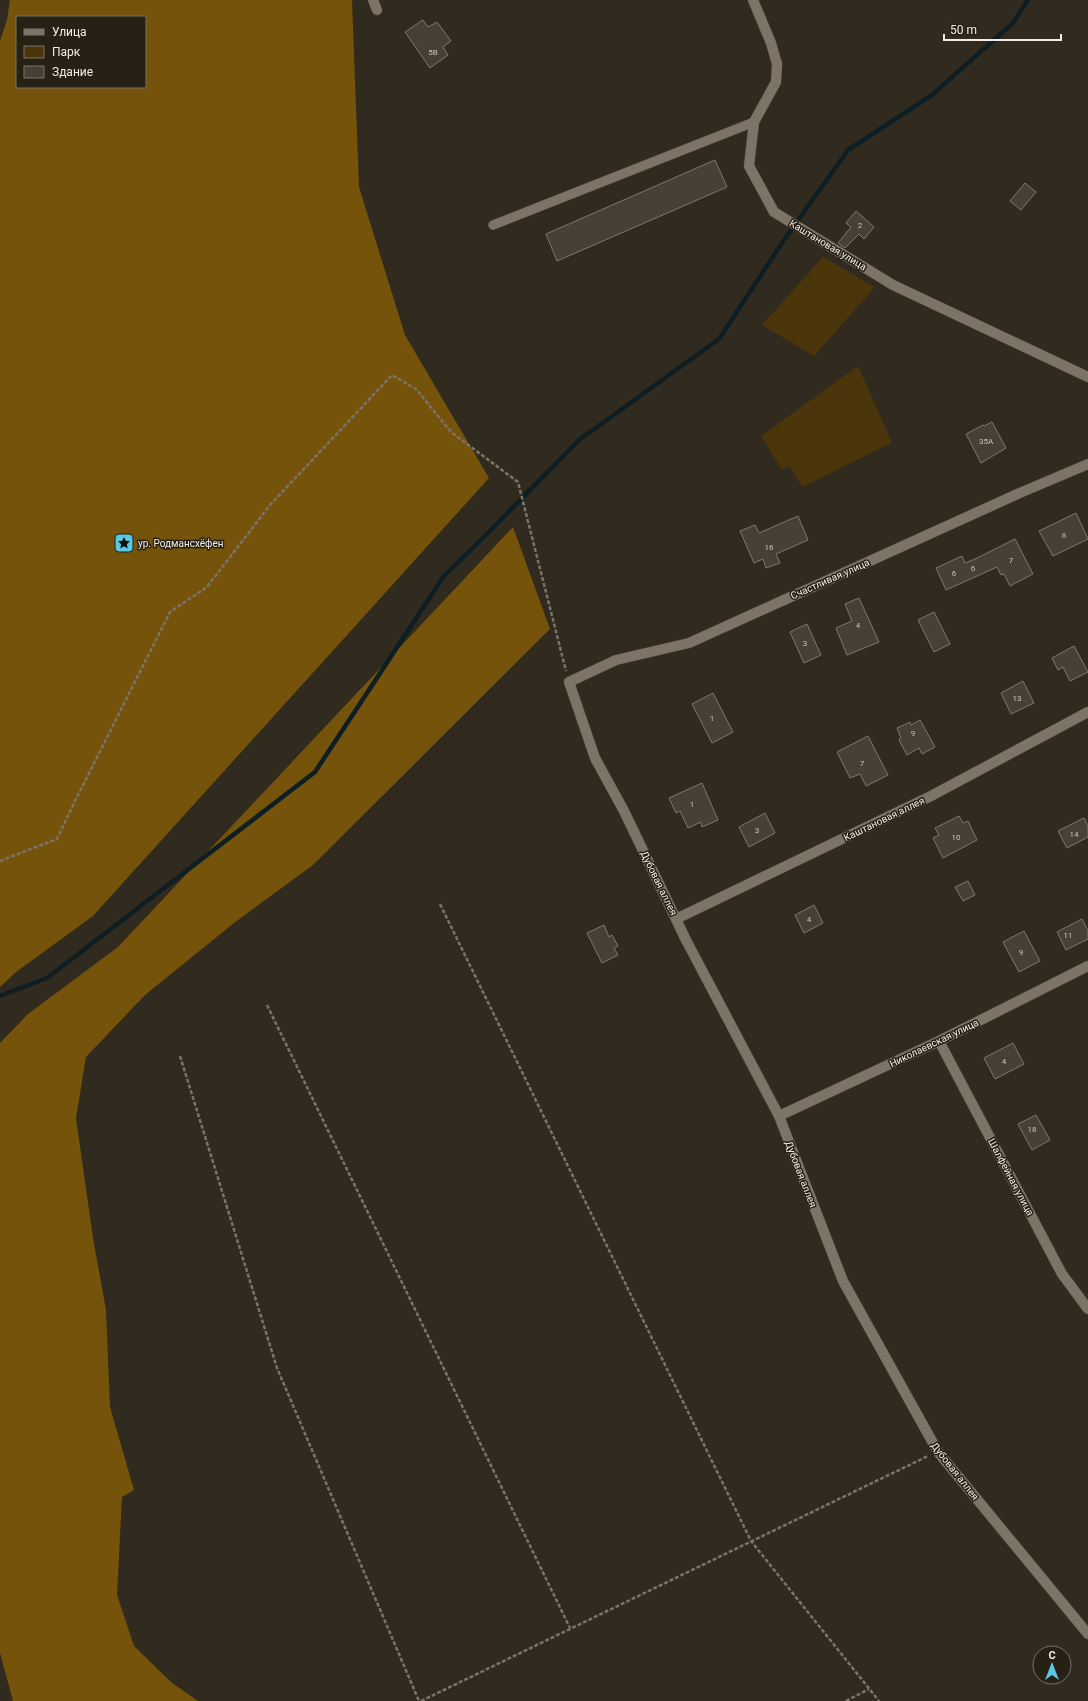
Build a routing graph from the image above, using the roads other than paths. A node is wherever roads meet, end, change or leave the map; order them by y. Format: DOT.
graph roads {
  1 [pos="373,0"];
  2 [pos="753,0"];
  3 [pos="377,10"];
  4 [pos="754,122"];
  5 [pos="493,225"];
  6 [pos="1088,377"];
  7 [pos="1088,464"];
  8 [pos="568,682"];
  9 [pos="1088,712"];
  10 [pos="676,919"];
  11 [pos="1088,966"];
  12 [pos="939,1041"];
  13 [pos="779,1116"];
  14 [pos="1088,1309"];
  15 [pos="1088,1634"];
  1 -- 3 [label="street"];
  2 -- 4 [label="street, Каштановая улица"];
  4 -- 5 [label="lane"];
  4 -- 6 [label="street, Каштановая улица"];
  7 -- 8 [label="street, Счастливая улица"];
  8 -- 10 [label="street, Дубовая аллея"];
  9 -- 10 [label="street, Каштановая аллея"];
  10 -- 13 [label="street, Дубовая аллея"];
  11 -- 12 [label="street, Николаевская улица"];
  12 -- 13 [label="street, Николаевская улица"];
  12 -- 14 [label="street, Шалфейная улица"];
  13 -- 15 [label="street, Дубовая аллея"];
}
